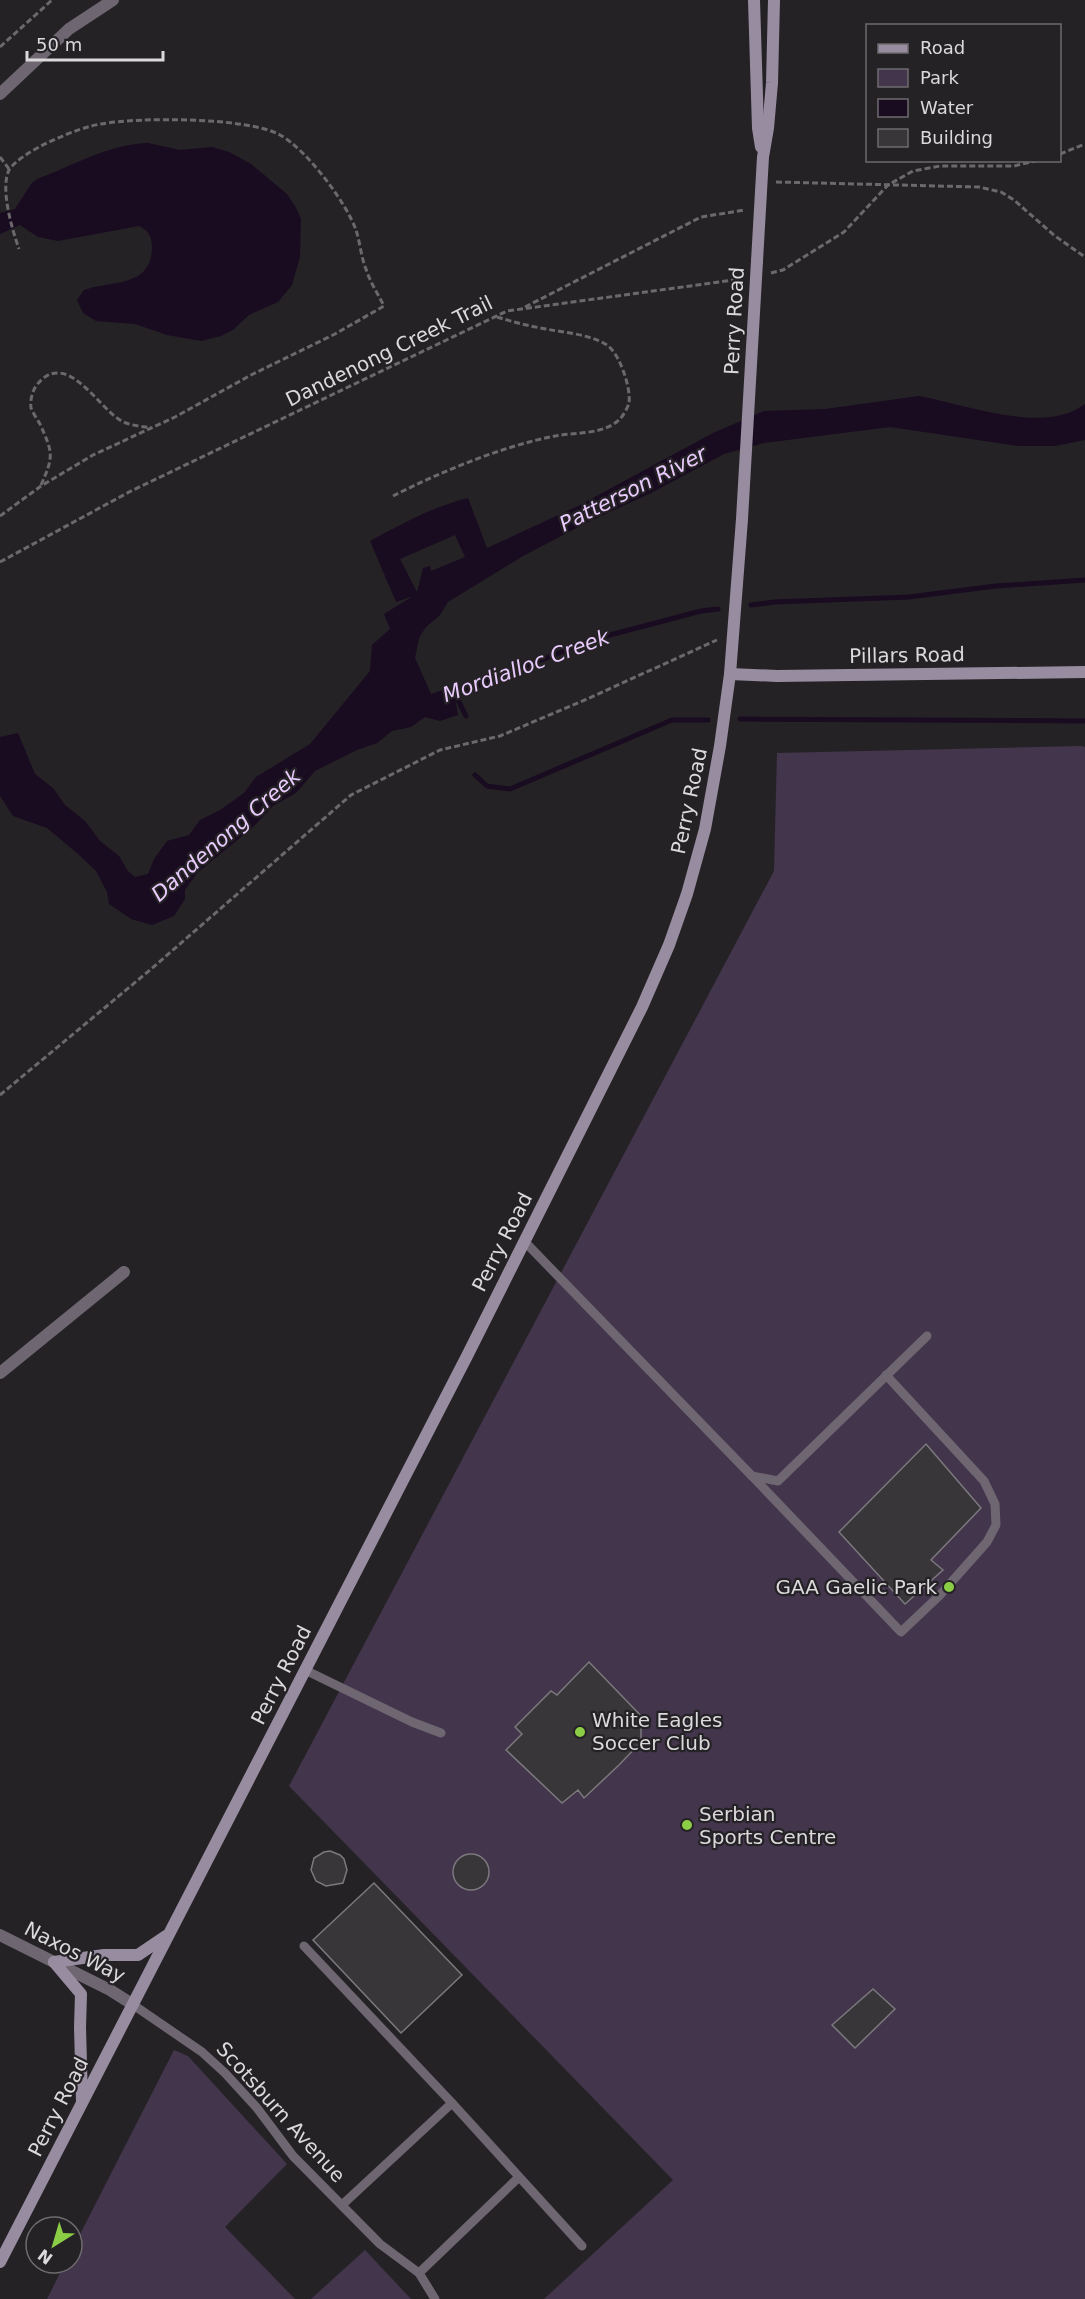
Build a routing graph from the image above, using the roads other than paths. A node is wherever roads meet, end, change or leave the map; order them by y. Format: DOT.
graph roads {
  1 [pos="112,0"];
  2 [pos="750,0"];
  3 [pos="754,0"];
  4 [pos="774,0"];
  5 [pos="754,22"];
  6 [pos="0,94"];
  7 [pos="763,157"];
  8 [pos="1085,672"];
  9 [pos="730,674"];
  10 [pos="524,1241"];
  11 [pos="124,1272"];
  12 [pos="927,1336"];
  13 [pos="0,1373"];
  14 [pos="886,1375"];
  15 [pos="752,1476"];
  16 [pos="305,1670"];
  17 [pos="441,1733"];
  18 [pos="0,1935"];
  19 [pos="169,1935"];
  20 [pos="304,1946"];
  21 [pos="54,1962"];
  22 [pos="132,2004"];
  23 [pos="82,2103"];
  24 [pos="452,2103"];
  25 [pos="518,2178"];
  26 [pos="342,2205"];
  27 [pos="582,2246"];
  28 [pos="0,2262"];
  29 [pos="419,2274"];
  30 [pos="435,2299"];
  1 -- 6 [label="street"];
  2 -- 5 [label="main road"];
  3 -- 5 [label="main road, Perry Road"];
  4 -- 7 [label="main road, Perry Road"];
  5 -- 7 [label="main road, Perry Road"];
  7 -- 9 [label="main road, Perry Road, bridge"];
  8 -- 9 [label="main road, Pillars Road"];
  9 -- 10 [label="main road, Perry Road"];
  10 -- 15 [label="lane"];
  10 -- 16 [label="main road, Perry Road"];
  11 -- 13 [label="street"];
  12 -- 14 [label="lane"];
  14 -- 15 [label="lane"];
  14 -- 15 [label="lane"];
  16 -- 17 [label="lane"];
  16 -- 19 [label="main road, Perry Road"];
  18 -- 21 [label="street, Naxos Way"];
  19 -- 21 [label="main road"];
  19 -- 22 [label="main road, Perry Road"];
  20 -- 24 [label="lane"];
  21 -- 22 [label="street, Naxos Way"];
  21 -- 23 [label="main road"];
  22 -- 23 [label="main road, Perry Road"];
  22 -- 26 [label="lane, Scotsburn Avenue"];
  23 -- 28 [label="main road, Perry Road"];
  24 -- 25 [label="lane"];
  24 -- 26 [label="lane"];
  25 -- 27 [label="lane"];
  25 -- 29 [label="lane"];
  26 -- 29 [label="lane, Scotsburn Avenue"];
  29 -- 30 [label="lane, Scotsburn Avenue"];
}
